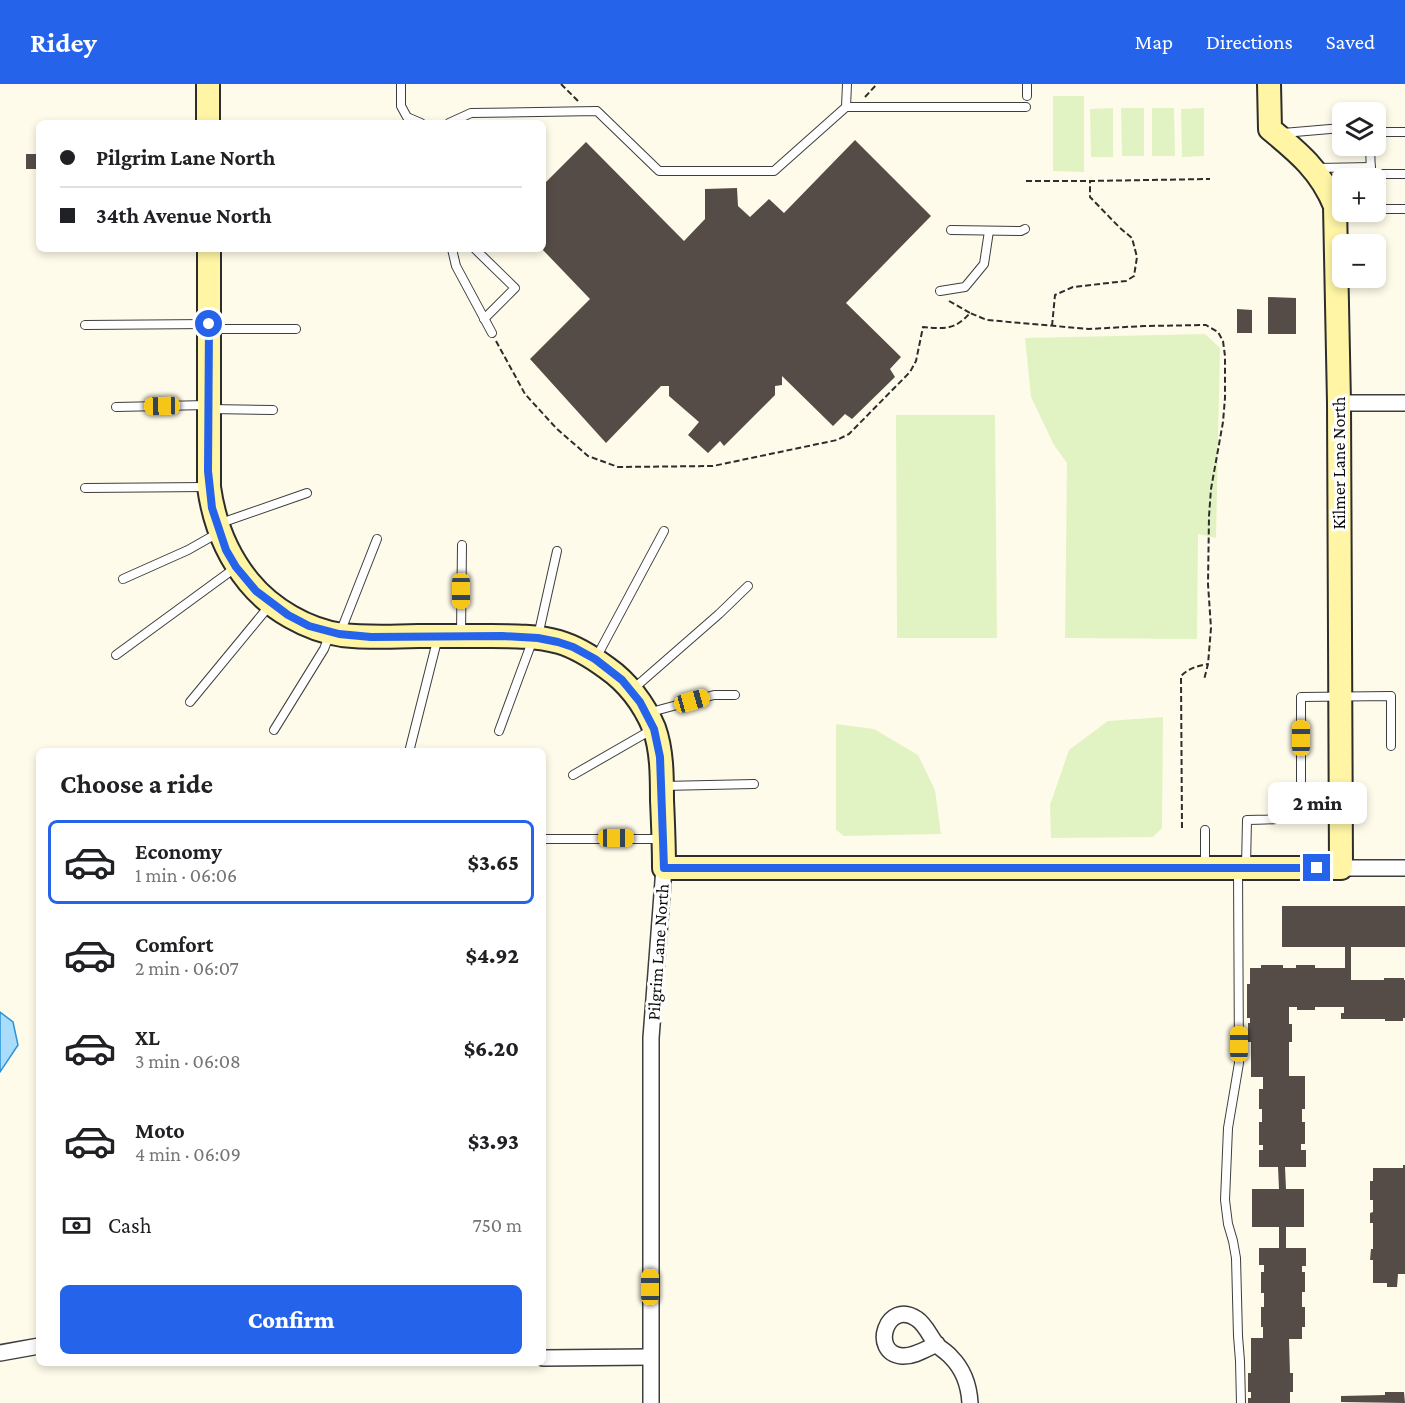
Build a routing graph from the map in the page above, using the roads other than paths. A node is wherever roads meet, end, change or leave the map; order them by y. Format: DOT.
graph roads {
  1 [pos="208,84"];
  2 [pos="401,84"];
  3 [pos="847,84"];
  4 [pos="1027,84"];
  5 [pos="1269,84"];
  6 [pos="1027,96"];
  7 [pos="846,107"];
  8 [pos="1026,107"];
  9 [pos="208,120"];
  10 [pos="414,120"];
  11 [pos="456,120"];
  12 [pos="1332,129"];
  13 [pos="1386,132"];
  14 [pos="1405,132"];
  15 [pos="1276,134"];
  16 [pos="1314,168"];
  17 [pos="1332,170"];
  18 [pos="1386,173"];
  19 [pos="1405,174"];
  20 [pos="1386,209"];
  21 [pos="1405,209"];
  22 [pos="1025,229"];
  23 [pos="951,231"];
  24 [pos="988,231"];
  25 [pos="209,252"];
  26 [pos="453,252"];
  27 [pos="479,252"];
  28 [pos="940,291"];
  29 [pos="484,319"];
  30 [pos="85,325"];
  31 [pos="209,327"];
  32 [pos="296,329"];
  33 [pos="492,333"];
  34 [pos="1339,403"];
  35 [pos="1405,403"];
  36 [pos="116,407"];
  37 [pos="209,407"];
  38 [pos="273,410"];
  39 [pos="85,488"];
  40 [pos="209,488"];
  41 [pos="307,493"];
  42 [pos="218,528"];
  43 [pos="664,531"];
  44 [pos="377,539"];
  45 [pos="462,545"];
  46 [pos="557,551"];
  47 [pos="236,567"];
  48 [pos="123,579"];
  49 [pos="748,586"];
  50 [pos="271,604"];
  51 [pos="335,633"];
  52 [pos="450,636"];
  53 [pos="536,638"];
  54 [pos="116,655"];
  55 [pos="595,659"];
  56 [pos="631,691"];
  57 [pos="735,695"];
  58 [pos="1341,696"];
  59 [pos="190,702"];
  60 [pos="650,721"];
  61 [pos="274,730"];
  62 [pos="499,731"];
  63 [pos="1391,746"];
  64 [pos="411,748"];
  65 [pos="573,775"];
  66 [pos="754,784"];
  67 [pos="662,786"];
  68 [pos="1205,830"];
  69 [pos="546,839"];
  70 [pos="663,839"];
  71 [pos="664,868"];
  72 [pos="1205,868"];
  73 [pos="1242,868"];
  74 [pos="1341,868"];
  75 [pos="1405,868"];
  76 [pos="937,1344"];
  77 [pos="36,1347"];
  78 [pos="0,1353"];
  79 [pos="650,1357"];
  80 [pos="546,1358"];
  81 [pos="651,1403"];
  82 [pos="970,1403"];
  83 [pos="1241,1403"];
  1 -- 9 [label="street"];
  2 -- 10 [label="lane"];
  3 -- 7 [label="lane"];
  4 -- 6 [label="lane"];
  5 -- 15 [label="street"];
  7 -- 8 [label="lane"];
  7 -- 11 [label="lane"];
  12 -- 15 [label="lane"];
  13 -- 14 [label="lane"];
  15 -- 16 [label="street, Kilmer Lane North"];
  16 -- 17 [label="lane"];
  16 -- 34 [label="street, Kilmer Lane North"];
  18 -- 19 [label="lane"];
  20 -- 21 [label="lane"];
  22 -- 24 [label="lane"];
  23 -- 24 [label="lane"];
  24 -- 28 [label="lane"];
  25 -- 31 [label="street, Pilgrim Lane North"];
  26 -- 29 [label="lane"];
  27 -- 29 [label="lane"];
  29 -- 33 [label="lane"];
  30 -- 31 [label="lane"];
  31 -- 32 [label="lane"];
  31 -- 37 [label="street, Pilgrim Lane North"];
  34 -- 35 [label="street"];
  34 -- 58 [label="street, Kilmer Lane North"];
  36 -- 37 [label="lane"];
  37 -- 38 [label="lane"];
  37 -- 40 [label="street, Pilgrim Lane North"];
  39 -- 40 [label="lane"];
  40 -- 42 [label="street, Pilgrim Lane North"];
  41 -- 42 [label="lane"];
  42 -- 47 [label="street, Pilgrim Lane North"];
  42 -- 48 [label="lane"];
  43 -- 55 [label="lane"];
  44 -- 51 [label="lane"];
  45 -- 52 [label="lane"];
  46 -- 53 [label="lane"];
  47 -- 50 [label="street, Pilgrim Lane North"];
  47 -- 54 [label="lane"];
  49 -- 56 [label="lane"];
  50 -- 51 [label="street, Pilgrim Lane North"];
  50 -- 59 [label="lane"];
  51 -- 52 [label="street, Pilgrim Lane North"];
  51 -- 61 [label="lane"];
  52 -- 53 [label="street, Pilgrim Lane North"];
  52 -- 64 [label="lane"];
  53 -- 55 [label="street, Pilgrim Lane North"];
  53 -- 62 [label="lane"];
  55 -- 56 [label="street, Pilgrim Lane North"];
  56 -- 60 [label="street, Pilgrim Lane North"];
  57 -- 60 [label="lane"];
  58 -- 63 [label="lane"];
  58 -- 73 [label="lane"];
  58 -- 74 [label="street, Kilmer Lane North"];
  60 -- 65 [label="lane"];
  60 -- 67 [label="street, Pilgrim Lane North"];
  66 -- 67 [label="lane"];
  67 -- 70 [label="street, Pilgrim Lane North"];
  68 -- 72 [label="lane"];
  69 -- 70 [label="lane"];
  70 -- 71 [label="street, Pilgrim Lane North"];
  71 -- 72 [label="street"];
  71 -- 79 [label="street, Pilgrim Lane North"];
  72 -- 73 [label="street"];
  73 -- 74 [label="street"];
  73 -- 83 [label="lane"];
  74 -- 75 [label="street"];
  76 -- 82 [label="street"];
  77 -- 78 [label="street"];
  79 -- 80 [label="street"];
  79 -- 81 [label="street, Pilgrim Lane North"];
}
